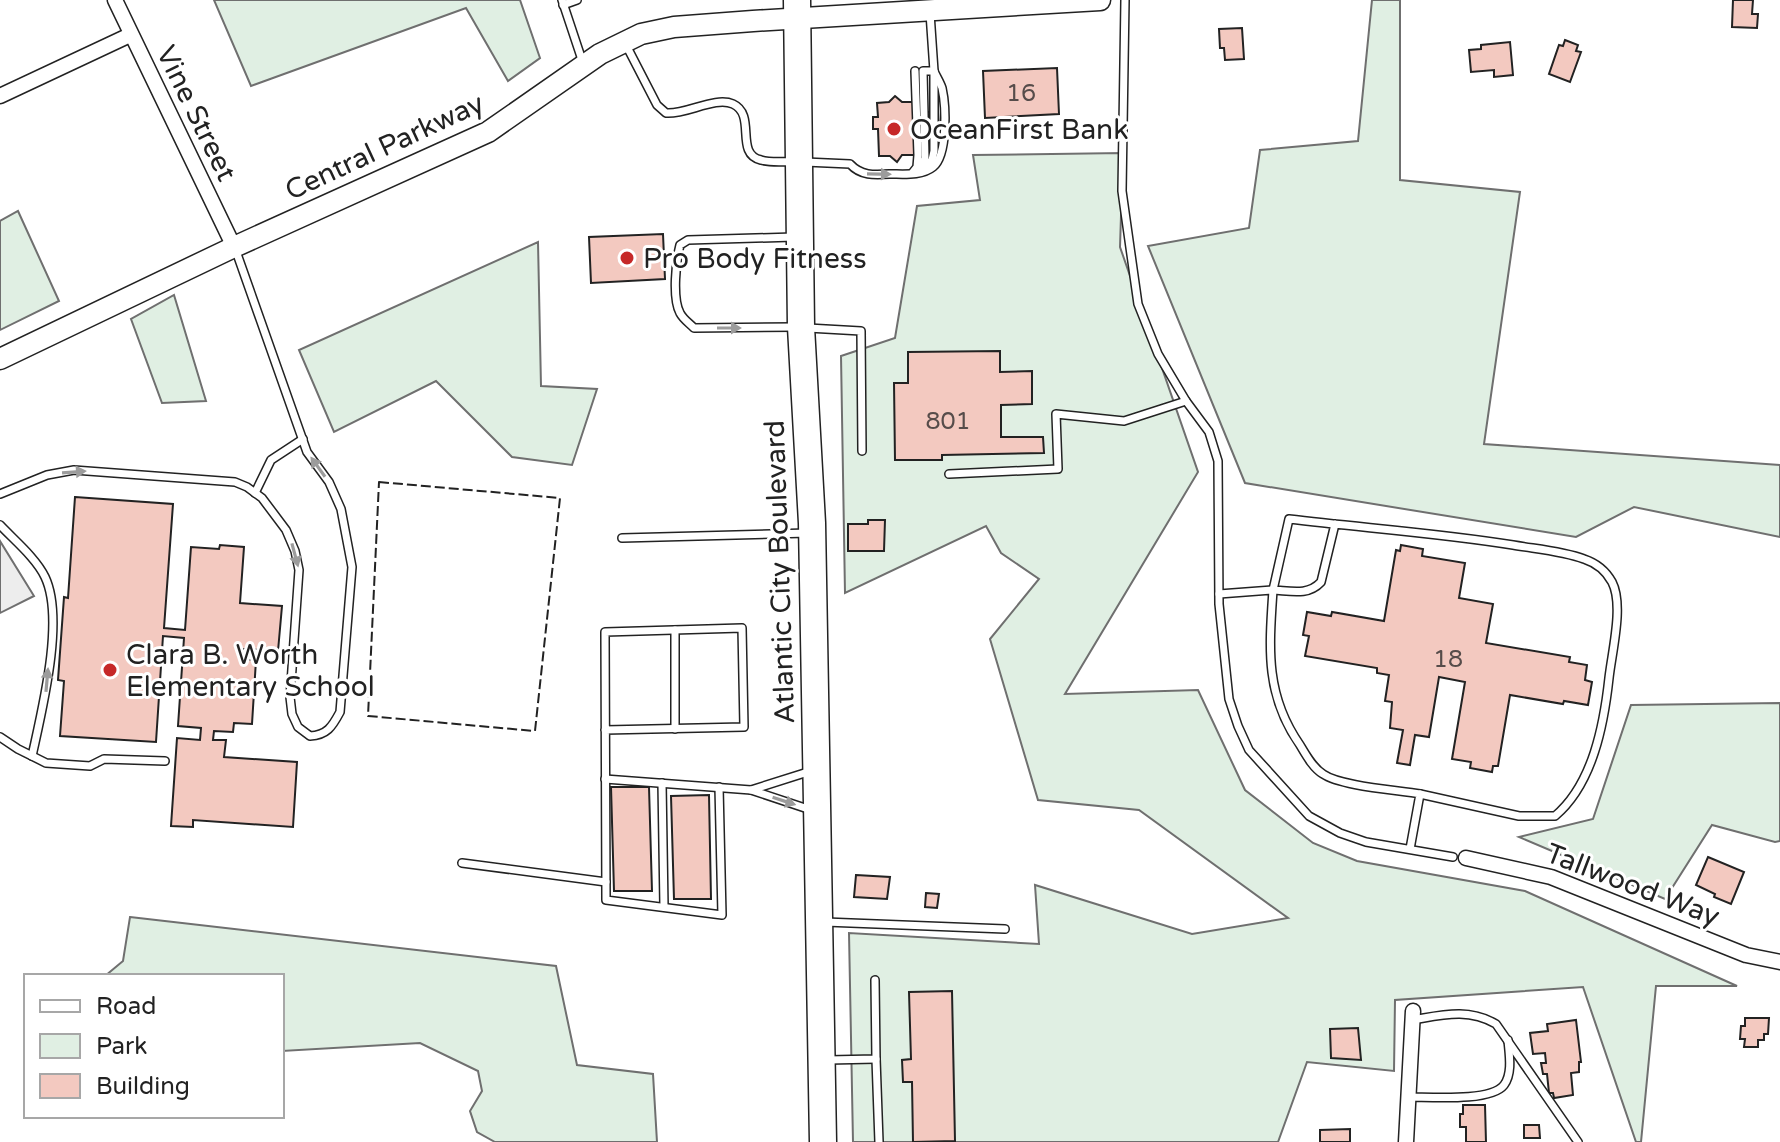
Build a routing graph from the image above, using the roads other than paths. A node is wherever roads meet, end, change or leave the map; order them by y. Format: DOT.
graph roads {
  1 [pos="115,0"];
  2 [pos="577,0"];
  3 [pos="1100,0"];
  4 [pos="1125,0"];
  5 [pos="563,2"];
  6 [pos="797,10"];
  7 [pos="930,12"];
  8 [pos="130,35"];
  9 [pos="624,41"];
  10 [pos="583,66"];
  11 [pos="934,71"];
  12 [pos="0,96"];
  13 [pos="799,162"];
  14 [pos="912,174"];
  15 [pos="800,237"];
  16 [pos="234,247"];
  17 [pos="801,327"];
  18 [pos="0,359"];
  19 [pos="1186,401"];
  20 [pos="303,439"];
  21 [pos="862,451"];
  22 [pos="949,474"];
  23 [pos="255,493"];
  24 [pos="0,494"];
  25 [pos="1335,524"];
  26 [pos="0,525"];
  27 [pos="812,532"];
  28 [pos="622,538"];
  29 [pos="1273,590"];
  30 [pos="1219,594"];
  31 [pos="675,630"];
  32 [pos="675,729"];
  33 [pos="605,730"];
  34 [pos="0,737"];
  35 [pos="32,756"];
  36 [pos="165,761"];
  37 [pos="816,769"];
  38 [pos="605,779"];
  39 [pos="662,783"];
  40 [pos="719,787"];
  41 [pos="751,790"];
  42 [pos="1420,794"];
  43 [pos="817,812"];
  44 [pos="1410,849"];
  45 [pos="1460,857"];
  46 [pos="462,863"];
  47 [pos="606,882"];
  48 [pos="664,907"];
  49 [pos="819,922"];
  50 [pos="1005,929"];
  51 [pos="1780,962"];
  52 [pos="875,980"];
  53 [pos="1413,1015"];
  54 [pos="1508,1038"];
  55 [pos="876,1059"];
  56 [pos="822,1060"];
  57 [pos="1407,1097"];
  58 [pos="823,1142"];
  59 [pos="879,1142"];
  60 [pos="1406,1142"];
  61 [pos="1578,1142"];
  1 -- 8 [label="street, Vine Street"];
  2 -- 5 [label="lane"];
  3 -- 7 [label="main road, Central Parkway"];
  4 -- 19 [label="lane"];
  5 -- 10 [label="lane"];
  6 -- 7 [label="main road, Central Parkway"];
  6 -- 9 [label="main road, Central Parkway"];
  6 -- 13 [label="highway, Atlantic City Boulevard"];
  7 -- 11 [label="lane"];
  8 -- 12 [label="street"];
  8 -- 16 [label="street, Vine Street"];
  9 -- 10 [label="main road, Central Parkway"];
  9 -- 13 [label="lane"];
  10 -- 16 [label="main road, Central Parkway"];
  11 -- 14 [label="lane"];
  11 -- 14 [label="lane"];
  13 -- 14 [label="lane, one-way"];
  13 -- 15 [label="highway, Atlantic City Boulevard"];
  15 -- 17 [label="highway, Atlantic City Boulevard"];
  15 -- 17 [label="lane, one-way"];
  16 -- 18 [label="main road, Central Parkway"];
  16 -- 20 [label="lane"];
  17 -- 21 [label="lane"];
  17 -- 27 [label="highway, Atlantic City Boulevard"];
  19 -- 22 [label="lane"];
  19 -- 30 [label="lane"];
  20 -- 23 [label="lane"];
  23 -- 20 [label="lane, one-way"];
  24 -- 23 [label="lane, one-way"];
  25 -- 29 [label="lane"];
  25 -- 29 [label="lane"];
  25 -- 42 [label="lane"];
  35 -- 26 [label="lane, one-way"];
  27 -- 28 [label="lane"];
  27 -- 37 [label="highway, Atlantic City Boulevard"];
  29 -- 30 [label="lane"];
  29 -- 42 [label="lane"];
  30 -- 44 [label="lane"];
  31 -- 32 [label="lane"];
  31 -- 32 [label="lane"];
  31 -- 33 [label="lane"];
  32 -- 33 [label="lane"];
  33 -- 38 [label="lane"];
  34 -- 35 [label="lane"];
  35 -- 36 [label="lane"];
  37 -- 41 [label="lane"];
  37 -- 43 [label="highway, Atlantic City Boulevard"];
  38 -- 39 [label="lane"];
  38 -- 47 [label="lane"];
  39 -- 40 [label="lane"];
  39 -- 48 [label="lane"];
  40 -- 41 [label="lane"];
  40 -- 48 [label="lane"];
  41 -- 43 [label="lane, one-way"];
  42 -- 44 [label="lane"];
  43 -- 49 [label="highway, Atlantic City Boulevard"];
  44 -- 45 [label="lane"];
  45 -- 51 [label="street, Tallwood Way"];
  46 -- 47 [label="lane"];
  47 -- 48 [label="lane"];
  49 -- 50 [label="lane"];
  49 -- 56 [label="highway, Atlantic City Boulevard"];
  52 -- 55 [label="lane"];
  53 -- 54 [label="lane"];
  53 -- 57 [label="street"];
  54 -- 57 [label="lane"];
  54 -- 61 [label="lane"];
  55 -- 56 [label="lane"];
  55 -- 59 [label="lane"];
  56 -- 58 [label="highway, Atlantic City Boulevard"];
  57 -- 60 [label="street"];
}
